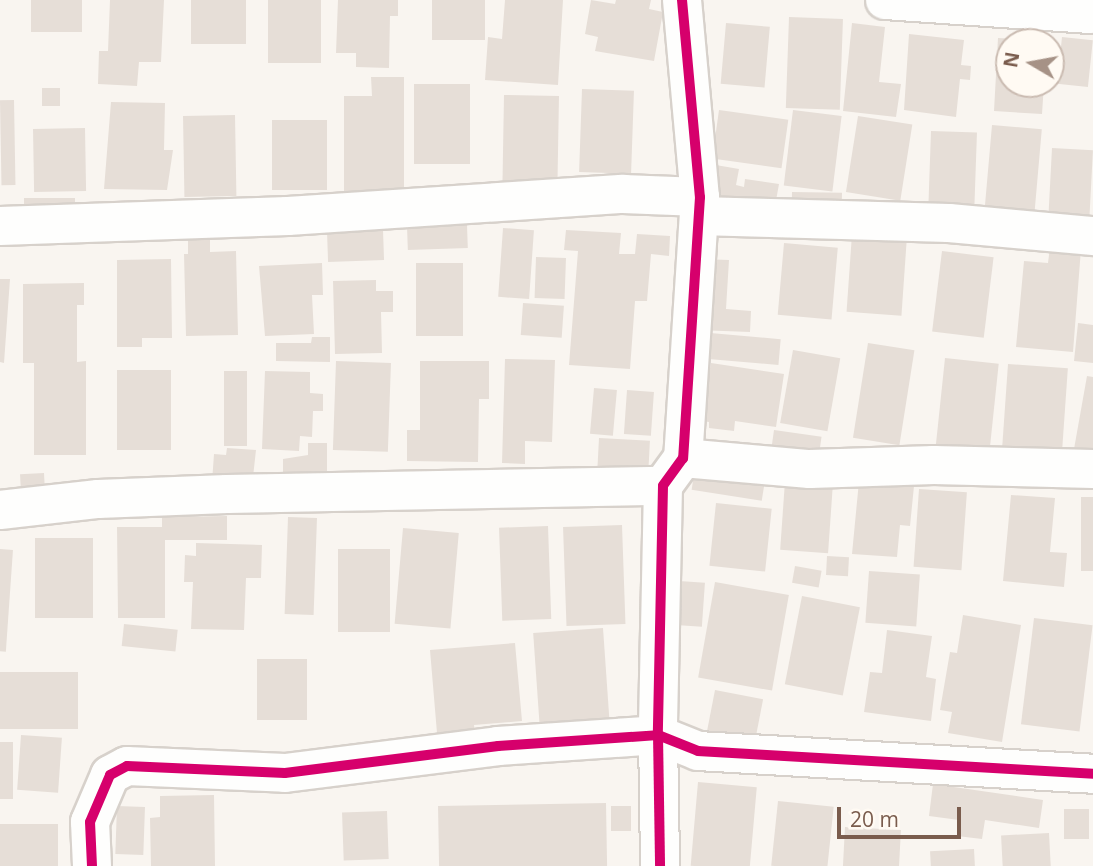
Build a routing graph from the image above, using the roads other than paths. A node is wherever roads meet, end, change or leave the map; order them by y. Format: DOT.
graph roads {
  1 [pos="682,0"];
  2 [pos="885,0"];
  3 [pos="1093,14"];
  4 [pos="699,207"];
  5 [pos="0,226"];
  6 [pos="1093,236"];
  7 [pos="1093,469"];
  8 [pos="673,472"];
  9 [pos="0,510"];
  10 [pos="657,735"];
  11 [pos="1093,774"];
  12 [pos="92,866"];
  13 [pos="660,866"];
  1 -- 4 [label="street"];
  2 -- 3 [label="street"];
  4 -- 5 [label="street"];
  4 -- 6 [label="street"];
  4 -- 8 [label="street"];
  7 -- 8 [label="street"];
  8 -- 9 [label="street"];
  8 -- 10 [label="street"];
  10 -- 11 [label="street"];
  10 -- 12 [label="street"];
  10 -- 13 [label="street"];
}
